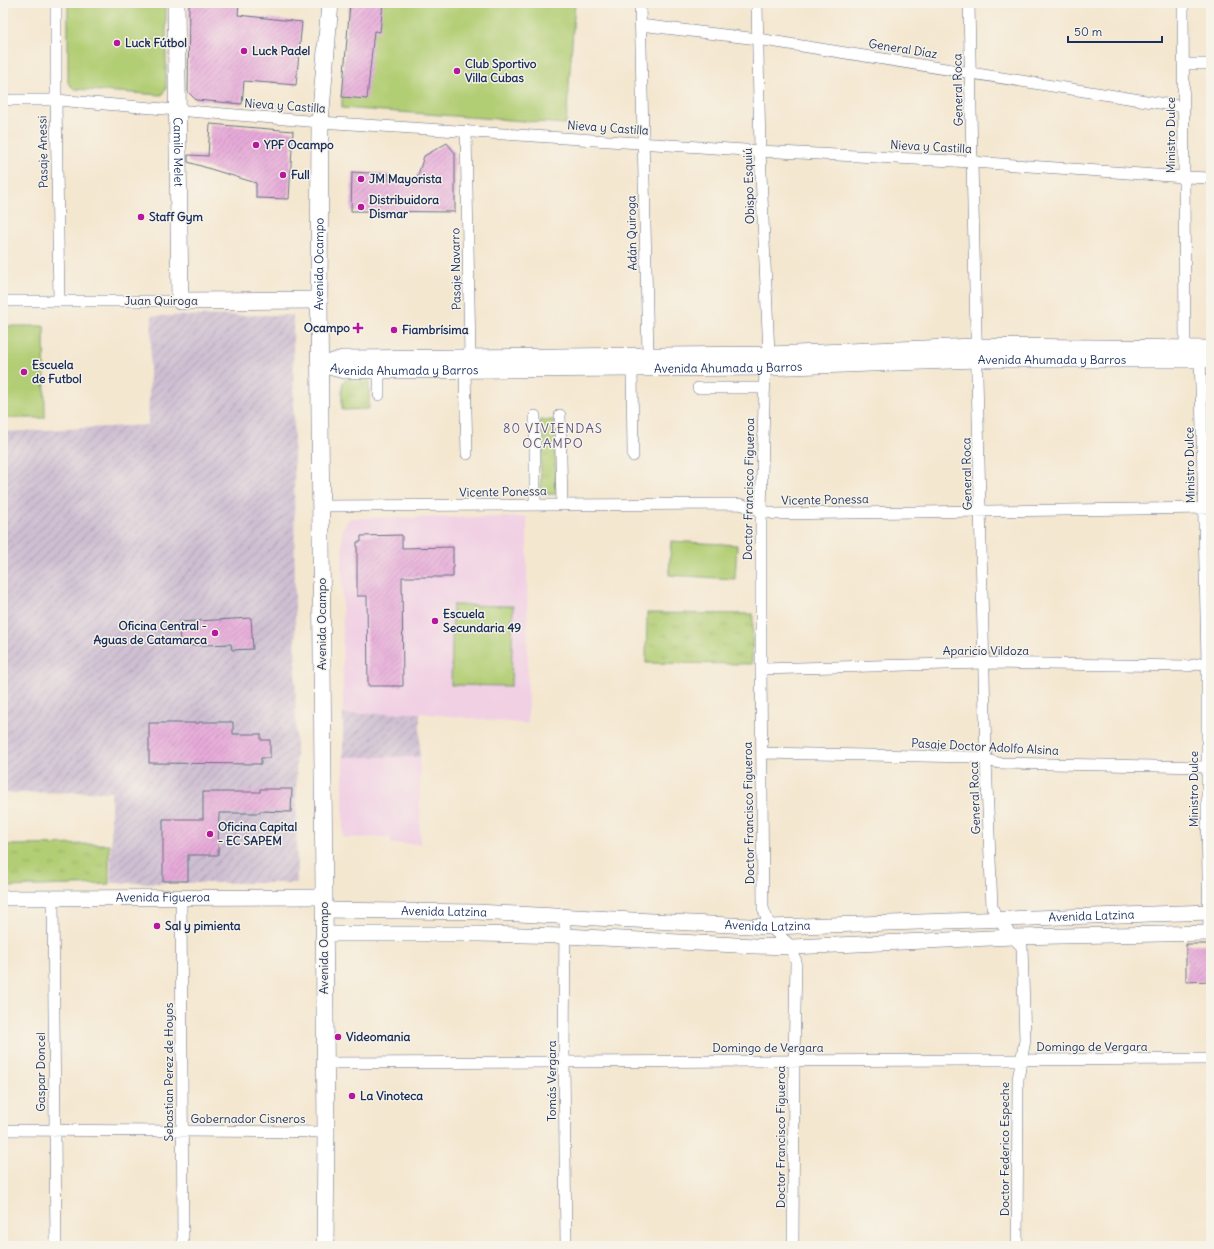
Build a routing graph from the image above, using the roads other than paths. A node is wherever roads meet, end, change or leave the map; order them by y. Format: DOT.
graph roads {
  1 [pos="56,3"];
  2 [pos="176,3"];
  3 [pos="330,3"];
  4 [pos="640,3"];
  5 [pos="757,3"];
  6 [pos="969,3"];
  7 [pos="1183,3"];
  8 [pos="640,25"];
  9 [pos="758,39"];
  10 [pos="1183,64"];
  11 [pos="1211,64"];
  12 [pos="970,73"];
  13 [pos="3,100"];
  14 [pos="56,100"];
  15 [pos="1184,107"];
  16 [pos="177,110"];
  17 [pos="320,122"];
  18 [pos="466,132"];
  19 [pos="643,143"];
  20 [pos="760,150"];
  21 [pos="972,162"];
  22 [pos="1184,177"];
  23 [pos="1211,178"];
  24 [pos="320,300"];
  25 [pos="3,301"];
  26 [pos="59,301"];
  27 [pos="180,301"];
  28 [pos="1185,348"];
  29 [pos="1211,348"];
  30 [pos="977,353"];
  31 [pos="648,355"];
  32 [pos="1205,360"];
  33 [pos="767,361"];
  34 [pos="468,364"];
  35 [pos="321,365"];
  36 [pos="632,369"];
  37 [pos="379,371"];
  38 [pos="698,388"];
  39 [pos="764,388"];
  40 [pos="379,395"];
  41 [pos="535,416"];
  42 [pos="560,416"];
  43 [pos="467,454"];
  44 [pos="633,456"];
  45 [pos="535,504"];
  46 [pos="562,504"];
  47 [pos="322,506"];
  48 [pos="1207,508"];
  49 [pos="761,510"];
  50 [pos="980,510"];
  51 [pos="1209,661"];
  52 [pos="984,663"];
  53 [pos="761,669"];
  54 [pos="762,754"];
  55 [pos="986,760"];
  56 [pos="1207,767"];
  57 [pos="1209,818"];
  58 [pos="180,897"];
  59 [pos="3,898"];
  60 [pos="53,898"];
  61 [pos="324,904"];
  62 [pos="1210,912"];
  63 [pos="565,916"];
  64 [pos="998,920"];
  65 [pos="770,927"];
  66 [pos="1210,933"];
  67 [pos="324,934"];
  68 [pos="565,936"];
  69 [pos="1013,937"];
  70 [pos="792,947"];
  71 [pos="1022,1060"];
  72 [pos="1211,1060"];
  73 [pos="564,1061"];
  74 [pos="794,1061"];
  75 [pos="325,1063"];
  76 [pos="3,1130"];
  77 [pos="55,1130"];
  78 [pos="182,1131"];
  79 [pos="326,1132"];
  80 [pos="56,1246"];
  81 [pos="183,1246"];
  82 [pos="325,1246"];
  83 [pos="566,1246"];
  84 [pos="793,1246"];
  85 [pos="1017,1246"];
  1 -- 14 [label="street, Pasaje Anessi"];
  2 -- 16 [label="main road, Camilo Melet"];
  3 -- 17 [label="main road, Avenida Ocampo"];
  4 -- 8 [label="street, Adán Quiroga"];
  5 -- 9 [label="street, Obispo Esquiú"];
  6 -- 12 [label="street, General Roca"];
  7 -- 10 [label="street, Ministro Dulce"];
  8 -- 9 [label="street, General Díaz"];
  8 -- 19 [label="street, Adán Quiroga"];
  9 -- 12 [label="street, General Díaz"];
  9 -- 20 [label="street, Obispo Esquiú"];
  10 -- 11 [label="street"];
  10 -- 15 [label="street, Ministro Dulce"];
  12 -- 15 [label="street, General Díaz"];
  12 -- 21 [label="street, General Roca"];
  13 -- 14 [label="street, Nieva y Castilla"];
  14 -- 16 [label="street, Nieva y Castilla"];
  14 -- 26 [label="street, Pasaje Anessi"];
  15 -- 22 [label="street, Ministro Dulce"];
  16 -- 17 [label="street, Nieva y Castilla"];
  16 -- 27 [label="main road, Camilo Melet"];
  17 -- 18 [label="street, Nieva y Castilla"];
  17 -- 24 [label="main road, Avenida Ocampo"];
  18 -- 19 [label="street, Nieva y Castilla"];
  18 -- 34 [label="street, Pasaje Navarro"];
  19 -- 20 [label="street, Nieva y Castilla"];
  19 -- 31 [label="street, Adán Quiroga"];
  20 -- 21 [label="street, Nieva y Castilla"];
  20 -- 33 [label="street, Obispo Esquiú"];
  21 -- 22 [label="street, Nieva y Castilla"];
  21 -- 30 [label="street, General Roca"];
  22 -- 23 [label="street, Nieva y Castilla"];
  22 -- 28 [label="street, Ministro Dulce"];
  24 -- 27 [label="main road, Juan Quiroga"];
  24 -- 35 [label="main road, Avenida Ocampo"];
  25 -- 26 [label="street, Juan Quiroga"];
  26 -- 27 [label="street, Juan Quiroga"];
  28 -- 29 [label="main road, Avenida Ahumada y Barros"];
  28 -- 30 [label="main road, Avenida Ahumada y Barros"];
  28 -- 32 [label="street"];
  30 -- 32 [label="main road, Avenida Ahumada y Barros"];
  30 -- 33 [label="main road, Avenida Ahumada y Barros"];
  30 -- 50 [label="street, General Roca"];
  31 -- 33 [label="main road, Avenida Ahumada y Barros"];
  31 -- 34 [label="main road, Avenida Ahumada y Barros"];
  31 -- 36 [label="street"];
  32 -- 48 [label="street, Ministro Dulce"];
  33 -- 36 [label="main road, Avenida Ahumada y Barros"];
  33 -- 39 [label="street, Doctor Francisco Figueroa"];
  34 -- 35 [label="main road, Avenida Ahumada y Barros"];
  34 -- 36 [label="main road, Avenida Ahumada y Barros"];
  34 -- 37 [label="main road, Avenida Ahumada y Barros"];
  34 -- 43 [label="street, Pasaje Navarro"];
  35 -- 37 [label="main road, Avenida Ahumada y Barros"];
  35 -- 47 [label="main road, Avenida Ocampo"];
  36 -- 44 [label="street"];
  37 -- 40 [label="street"];
  38 -- 39 [label="street"];
  39 -- 49 [label="street, Doctor Francisco Figueroa"];
  41 -- 45 [label="street"];
  42 -- 46 [label="street"];
  45 -- 46 [label="street, Vicente Ponessa"];
  45 -- 47 [label="street, Vicente Ponessa"];
  46 -- 49 [label="street, Vicente Ponessa"];
  47 -- 61 [label="main road, Avenida Ocampo"];
  48 -- 50 [label="street, Vicente Ponessa"];
  48 -- 51 [label="street, Ministro Dulce"];
  49 -- 50 [label="street, Vicente Ponessa"];
  49 -- 53 [label="street, Doctor Francisco Figueroa"];
  50 -- 52 [label="street, General Roca"];
  51 -- 52 [label="street, Aparicio Vildoza"];
  51 -- 56 [label="street, Ministro Dulce"];
  52 -- 53 [label="street, Aparicio Vildoza"];
  52 -- 55 [label="street, General Roca"];
  53 -- 54 [label="street, Doctor Francisco Figueroa"];
  54 -- 55 [label="street, Pasaje Doctor Adolfo Alsina"];
  54 -- 65 [label="street, Doctor Francisco Figueroa"];
  55 -- 56 [label="street, Pasaje Doctor Adolfo Alsina"];
  55 -- 64 [label="street, General Roca"];
  56 -- 57 [label="street, Ministro Dulce"];
  57 -- 62 [label="street, Ministro Dulce"];
  58 -- 60 [label="main road, Avenida Figueroa"];
  58 -- 61 [label="main road, Avenida Figueroa"];
  58 -- 78 [label="street, Sebastian Perez de Hoyos"];
  59 -- 60 [label="main road, Avenida Figueroa"];
  60 -- 77 [label="street, Gaspar Doncel"];
  61 -- 63 [label="main road, Avenida Latzina"];
  61 -- 67 [label="main road, Avenida Ocampo"];
  62 -- 64 [label="main road, Avenida Latzina"];
  62 -- 66 [label="street, Ministro Dulce"];
  63 -- 65 [label="main road, Avenida Latzina"];
  63 -- 68 [label="street, Tomás Vergara"];
  64 -- 65 [label="main road, Avenida Latzina"];
  64 -- 69 [label="street, General Roca"];
  65 -- 70 [label="street, Doctor Francisco Figueroa"];
  66 -- 69 [label="main road, Avenida Latzina"];
  67 -- 68 [label="main road, Avenida Latzina"];
  67 -- 75 [label="main road, Avenida Ocampo"];
  68 -- 70 [label="main road, Avenida Latzina"];
  68 -- 73 [label="street, Tomás Vergara"];
  69 -- 70 [label="main road, Avenida Latzina"];
  69 -- 71 [label="street, Doctor Federico Espeche"];
  70 -- 74 [label="street, Doctor Francisco Figueroa"];
  71 -- 72 [label="street, Domingo de Vergara"];
  71 -- 74 [label="street, Domingo de Vergara"];
  71 -- 85 [label="street, Doctor Federico Espeche"];
  73 -- 74 [label="street, Domingo de Vergara"];
  73 -- 75 [label="street, Domingo de Vergara"];
  73 -- 83 [label="street, Tomás Vergara"];
  74 -- 84 [label="street, Doctor Francisco Figueroa"];
  75 -- 79 [label="main road, Avenida Ocampo"];
  76 -- 77 [label="street, Gobernador Cisneros"];
  77 -- 78 [label="street, Gobernador Cisneros"];
  77 -- 80 [label="street, Gaspar Doncel"];
  78 -- 79 [label="street, Gobernador Cisneros"];
  78 -- 81 [label="street, Sebastian Perez de Hoyos"];
  79 -- 82 [label="main road, Avenida Ocampo"];
}
